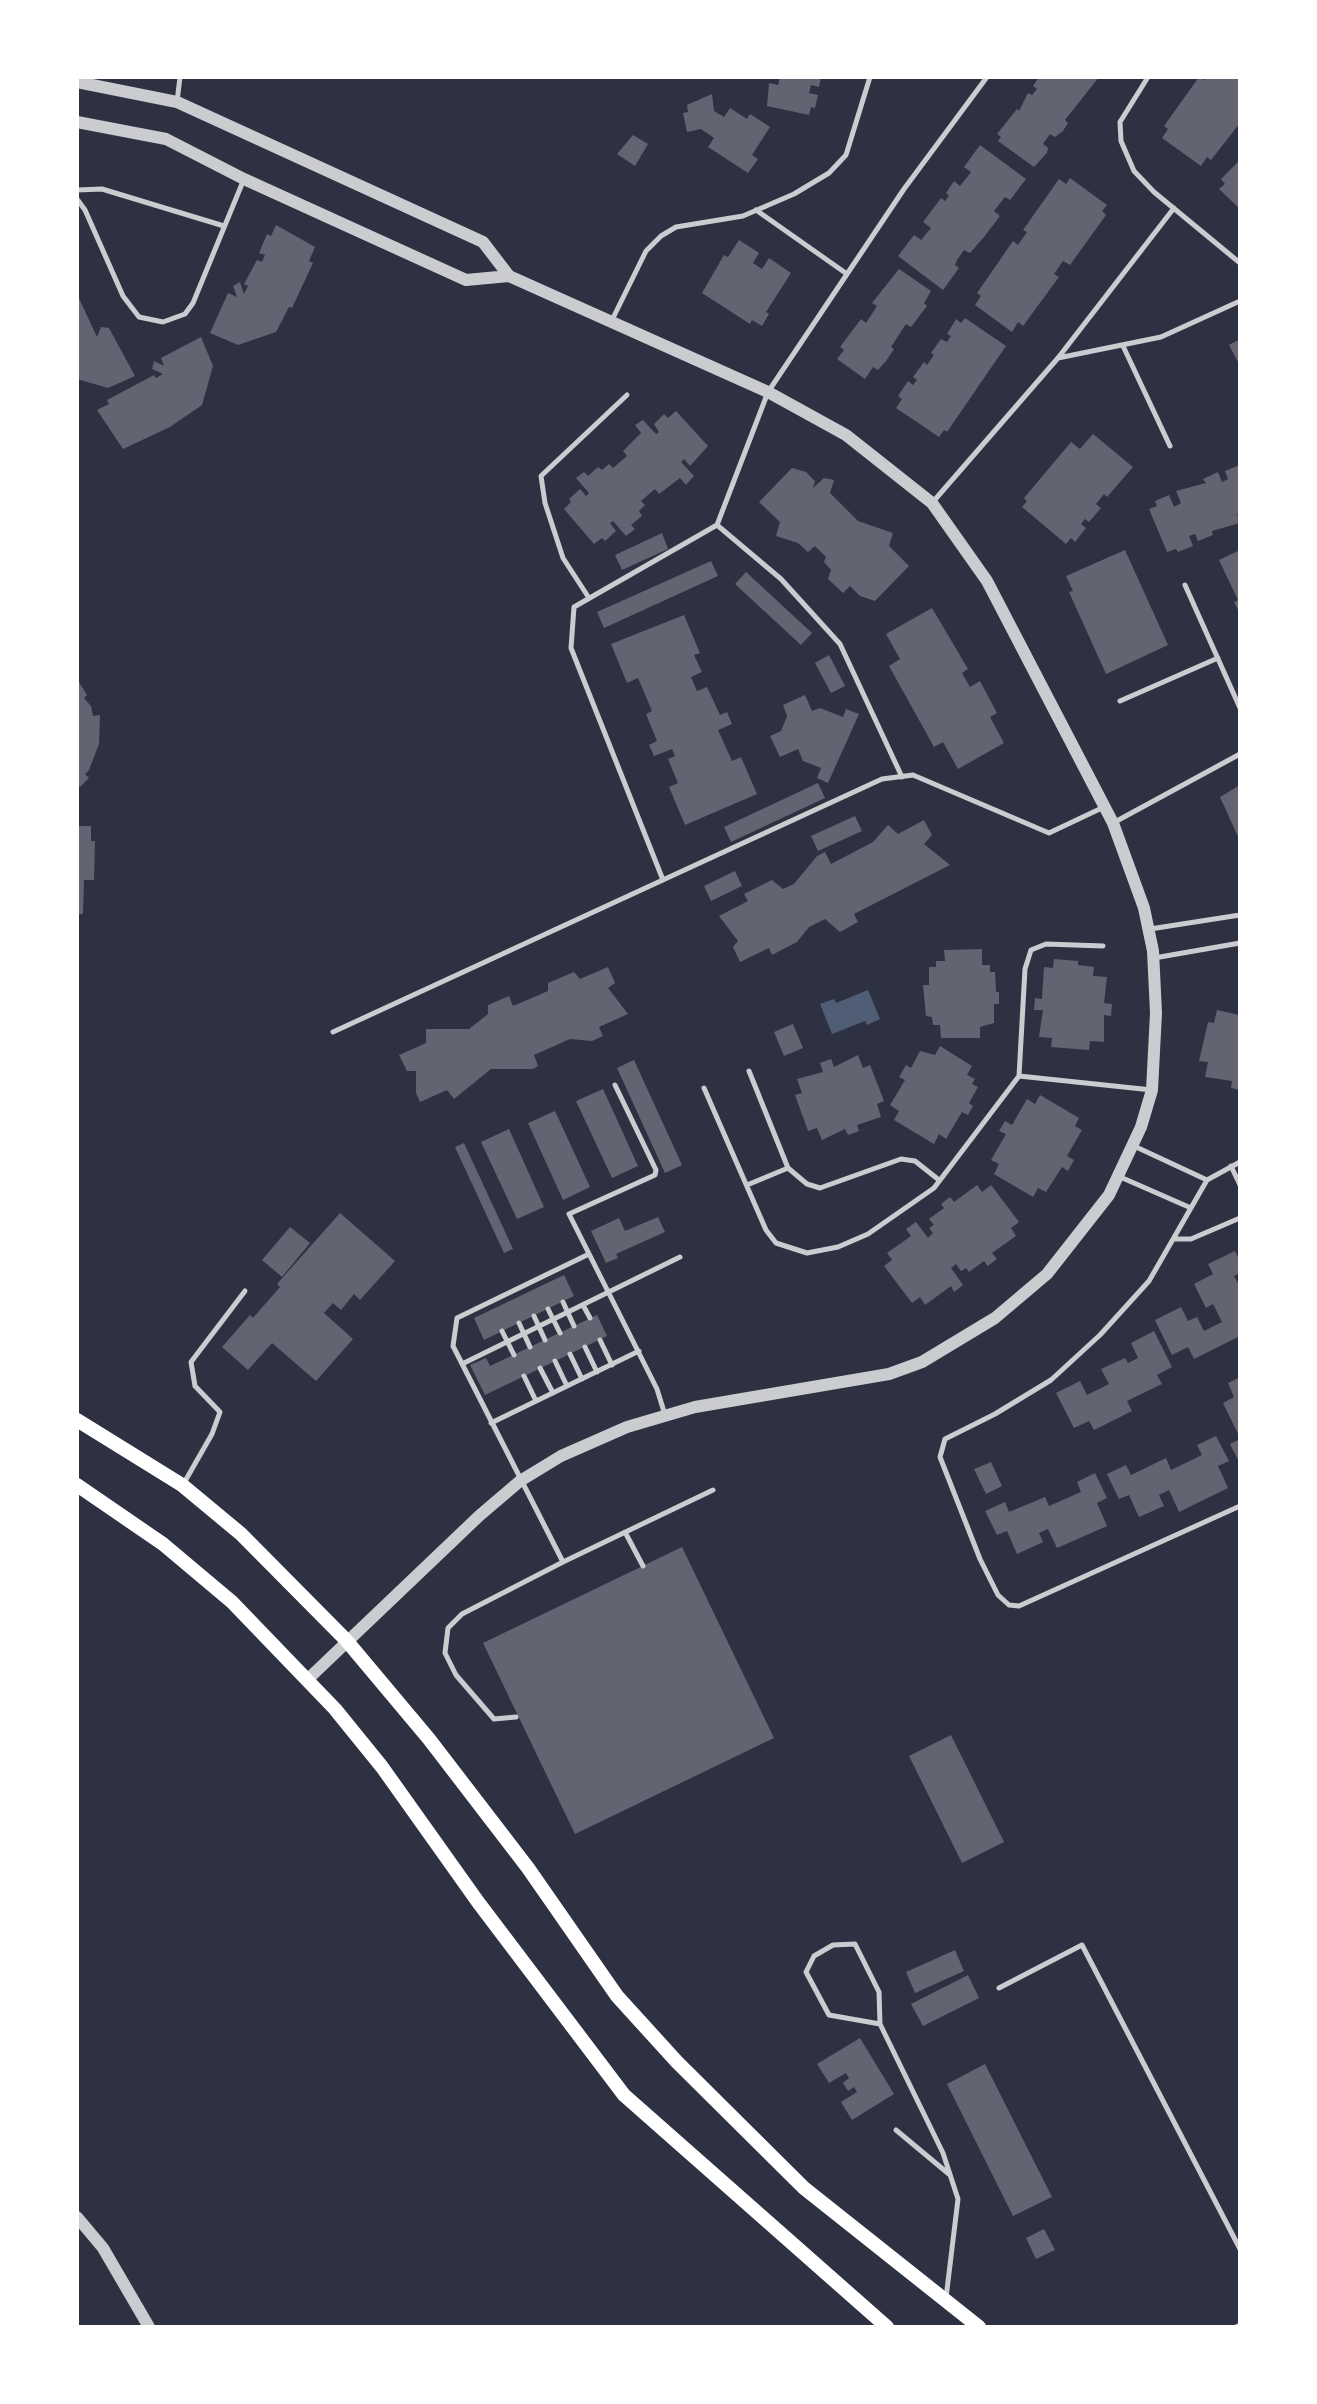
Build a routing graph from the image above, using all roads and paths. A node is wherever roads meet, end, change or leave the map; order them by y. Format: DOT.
graph roads {
  1 [pos="180,77"];
  2 [pos="870,77"];
  3 [pos="988,77"];
  4 [pos="1148,77"];
  5 [pos="77,82"];
  6 [pos="177,102"];
  7 [pos="77,122"];
  8 [pos="243,179"];
  9 [pos="77,190"];
  10 [pos="77,200"];
  11 [pos="1174,208"];
  12 [pos="756,210"];
  13 [pos="224,226"];
  14 [pos="1240,262"];
  15 [pos="847,274"];
  16 [pos="509,276"];
  17 [pos="1240,301"];
  18 [pos="611,320"];
  19 [pos="1123,346"];
  20 [pos="1058,358"];
  21 [pos="768,392"];
  22 [pos="627,395"];
  23 [pos="1170,446"];
  24 [pos="932,503"];
  25 [pos="717,525"];
  26 [pos="1185,585"];
  27 [pos="589,598"];
  28 [pos="1218,658"];
  29 [pos="1120,701"];
  30 [pos="1240,708"];
  31 [pos="1240,754"];
  32 [pos="902,777"];
  33 [pos="1104,807"];
  34 [pos="1113,823"];
  35 [pos="663,880"];
  36 [pos="1240,915"];
  37 [pos="1149,929"];
  38 [pos="1240,943"];
  39 [pos="1102,947"];
  40 [pos="1154,958"];
  41 [pos="333,1032"];
  42 [pos="749,1071"];
  43 [pos="1019,1076"];
  44 [pos="615,1085"];
  45 [pos="704,1088"];
  46 [pos="1152,1090"];
  47 [pos="1132,1145"];
  48 [pos="1240,1162"];
  49 [pos="1231,1166"];
  50 [pos="788,1168"];
  51 [pos="1118,1176"];
  52 [pos="939,1180"];
  53 [pos="1207,1180"];
  54 [pos="747,1185"];
  55 [pos="1240,1185"];
  56 [pos="1191,1208"];
  57 [pos="1240,1217"];
  58 [pos="1174,1238"];
  59 [pos="587,1255"];
  60 [pos="680,1257"];
  61 [pos="549,1273"];
  62 [pos="535,1280"];
  63 [pos="552,1280"];
  64 [pos="520,1287"];
  65 [pos="538,1287"];
  66 [pos="245,1291"];
  67 [pos="610,1292"];
  68 [pos="505,1294"];
  69 [pos="523,1294"];
  70 [pos="508,1301"];
  71 [pos="488,1302"];
  72 [pos="563,1302"];
  73 [pos="583,1305"];
  74 [pos="492,1309"];
  75 [pos="548,1309"];
  76 [pos="568,1312"];
  77 [pos="534,1316"];
  78 [pos="590,1318"];
  79 [pos="554,1320"];
  80 [pos="519,1323"];
  81 [pos="539,1326"];
  82 [pos="575,1326"];
  83 [pos="502,1331"];
  84 [pos="560,1332"];
  85 [pos="524,1334"];
  86 [pos="545,1340"];
  87 [pos="600,1340"];
  88 [pos="507,1342"];
  89 [pos="530,1347"];
  90 [pos="585,1347"];
  91 [pos="639,1352"];
  92 [pos="570,1354"];
  93 [pos="514,1355"];
  94 [pos="555,1361"];
  95 [pos="462,1364"];
  96 [pos="612,1365"];
  97 [pos="540,1368"];
  98 [pos="597,1372"];
  99 [pos="524,1376"];
  100 [pos="582,1379"];
  101 [pos="567,1386"];
  102 [pos="552,1393"];
  103 [pos="536,1401"];
  104 [pos="665,1416"];
  105 [pos="77,1420"];
  106 [pos="491,1423"];
  107 [pos="520,1481"];
  108 [pos="77,1485"];
  109 [pos="182,1485"];
  110 [pos="713,1490"];
  111 [pos="1240,1506"];
  112 [pos="625,1532"];
  113 [pos="563,1562"];
  114 [pos="643,1566"];
  115 [pos="346,1640"];
  116 [pos="307,1681"];
  117 [pos="516,1717"];
  118 [pos="999,1987"];
  119 [pos="880,2024"];
  120 [pos="896,2130"];
  121 [pos="950,2175"];
  122 [pos="77,2217"];
  123 [pos="1240,2249"];
  124 [pos="946,2301"];
  125 [pos="149,2327"];
  126 [pos="887,2327"];
  127 [pos="979,2327"];
  1 -- 6 [label="lane"];
  2 -- 12 [label="lane"];
  3 -- 15 [label="lane"];
  4 -- 11 [label="lane"];
  5 -- 6 [label="street"];
  6 -- 16 [label="street"];
  7 -- 8 [label="street"];
  8 -- 13 [label="lane"];
  8 -- 16 [label="street"];
  9 -- 13 [label="lane"];
  10 -- 13 [label="lane"];
  11 -- 14 [label="lane"];
  11 -- 20 [label="lane"];
  12 -- 15 [label="lane"];
  12 -- 18 [label="lane"];
  15 -- 21 [label="lane"];
  16 -- 18 [label="street"];
  17 -- 19 [label="lane"];
  18 -- 21 [label="street"];
  19 -- 20 [label="lane"];
  19 -- 23 [label="lane"];
  20 -- 24 [label="lane"];
  21 -- 24 [label="street"];
  21 -- 25 [label="lane"];
  22 -- 27 [label="lane"];
  24 -- 33 [label="street"];
  25 -- 27 [label="lane"];
  25 -- 32 [label="lane"];
  26 -- 28 [label="lane"];
  27 -- 35 [label="lane"];
  28 -- 29 [label="lane"];
  28 -- 30 [label="lane"];
  31 -- 34 [label="lane"];
  32 -- 33 [label="lane"];
  32 -- 35 [label="lane"];
  33 -- 34 [label="street"];
  34 -- 37 [label="street"];
  35 -- 41 [label="lane"];
  36 -- 37 [label="lane"];
  37 -- 40 [label="street"];
  38 -- 40 [label="lane"];
  39 -- 43 [label="lane"];
  40 -- 46 [label="street"];
  42 -- 50 [label="lane"];
  43 -- 46 [label="lane"];
  43 -- 52 [label="lane"];
  44 -- 59 [label="lane"];
  45 -- 54 [label="lane"];
  46 -- 47 [label="street"];
  47 -- 51 [label="street"];
  47 -- 53 [label="lane"];
  48 -- 49 [label="lane"];
  49 -- 53 [label="lane"];
  49 -- 55 [label="lane"];
  50 -- 52 [label="lane"];
  50 -- 54 [label="lane"];
  51 -- 56 [label="lane"];
  51 -- 104 [label="street"];
  52 -- 54 [label="lane"];
  53 -- 56 [label="lane"];
  56 -- 58 [label="lane"];
  57 -- 58 [label="lane"];
  58 -- 111 [label="lane"];
  59 -- 61 [label="lane"];
  59 -- 67 [label="lane"];
  60 -- 67 [label="lane"];
  61 -- 62 [label="lane"];
  61 -- 63 [label="lane"];
  62 -- 64 [label="lane"];
  62 -- 65 [label="lane"];
  64 -- 68 [label="lane"];
  64 -- 69 [label="lane"];
  66 -- 109 [label="lane"];
  67 -- 73 [label="lane"];
  67 -- 91 [label="lane"];
  68 -- 70 [label="lane"];
  68 -- 71 [label="lane"];
  71 -- 74 [label="lane"];
  71 -- 95 [label="lane"];
  72 -- 76 [label="lane"];
  73 -- 76 [label="lane"];
  73 -- 78 [label="lane"];
  75 -- 79 [label="lane"];
  76 -- 79 [label="lane"];
  76 -- 82 [label="lane"];
  77 -- 81 [label="lane"];
  79 -- 81 [label="lane"];
  79 -- 84 [label="lane"];
  80 -- 85 [label="lane"];
  81 -- 85 [label="lane"];
  81 -- 86 [label="lane"];
  83 -- 88 [label="lane"];
  85 -- 88 [label="lane"];
  85 -- 89 [label="lane"];
  87 -- 96 [label="lane"];
  88 -- 93 [label="lane"];
  88 -- 95 [label="lane"];
  90 -- 98 [label="lane"];
  91 -- 96 [label="lane"];
  91 -- 104 [label="lane"];
  92 -- 100 [label="lane"];
  94 -- 101 [label="lane"];
  95 -- 106 [label="lane"];
  96 -- 98 [label="lane"];
  97 -- 102 [label="lane"];
  98 -- 100 [label="lane"];
  99 -- 103 [label="lane"];
  100 -- 101 [label="lane"];
  101 -- 102 [label="lane"];
  102 -- 103 [label="lane"];
  103 -- 106 [label="lane"];
  104 -- 107 [label="street"];
  105 -- 109 [label="main road"];
  106 -- 107 [label="lane"];
  107 -- 113 [label="lane"];
  107 -- 115 [label="street"];
  108 -- 116 [label="main road"];
  109 -- 115 [label="main road"];
  110 -- 112 [label="lane"];
  112 -- 113 [label="lane"];
  112 -- 114 [label="lane"];
  113 -- 117 [label="lane"];
  115 -- 116 [label="street"];
  115 -- 124 [label="main road"];
  116 -- 126 [label="main road"];
  118 -- 123 [label="lane"];
  119 -- 119 [label="lane"];
  119 -- 121 [label="lane"];
  120 -- 121 [label="lane"];
  121 -- 124 [label="lane"];
  122 -- 125 [label="street"];
  124 -- 127 [label="main road"];
}
